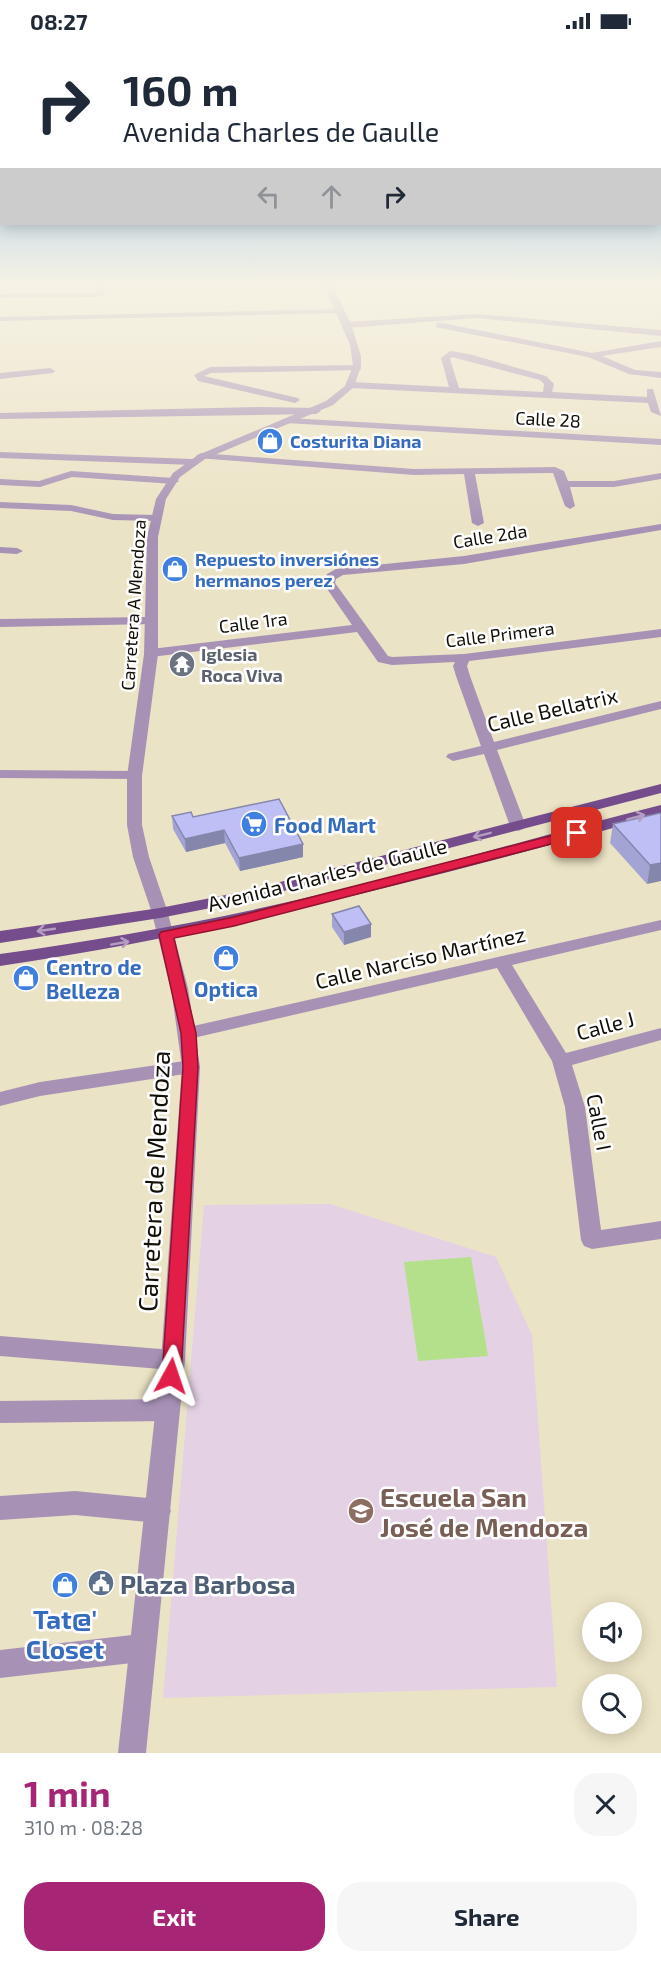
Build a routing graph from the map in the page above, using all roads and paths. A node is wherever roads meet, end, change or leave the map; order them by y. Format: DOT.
graph roads {
  1 [pos="356,365"];
  2 [pos="447,365"];
  3 [pos="496,365"];
  4 [pos="615,365"];
  5 [pos="357,368"];
  6 [pos="50,371"];
  7 [pos="661,375"];
  8 [pos="0,376"];
  9 [pos="352,385"];
  10 [pos="455,390"];
  11 [pos="547,395"];
  12 [pos="295,400"];
  13 [pos="316,411"];
  14 [pos="660,413"];
  15 [pos="0,416"];
  16 [pos="289,421"];
  17 [pos="661,442"];
  18 [pos="0,455"];
  19 [pos="197,459"];
  20 [pos="469,472"];
  21 [pos="661,476"];
  22 [pos="174,481"];
  23 [pos="0,482"];
  24 [pos="564,484"];
  25 [pos="0,505"];
  26 [pos="570,506"];
  27 [pos="156,518"];
  28 [pos="478,523"];
  29 [pos="661,527"];
  30 [pos="0,550"];
  31 [pos="17,551"];
  32 [pos="150,621"];
  33 [pos="0,623"];
  34 [pos="359,628"];
  35 [pos="661,633"];
  36 [pos="151,653"];
  37 [pos="464,658"];
  38 [pos="661,705"];
  39 [pos="489,746"];
  40 [pos="453,757"];
  41 [pos="0,774"];
  42 [pos="135,775"];
  43 [pos="661,788"];
  44 [pos="661,810"];
  45 [pos="518,826"];
  46 [pos="160,913"];
  47 [pos="661,925"];
  48 [pos="166,935"];
  49 [pos="0,937"];
  50 [pos="0,960"];
  51 [pos="501,961"];
  52 [pos="189,1033"];
  53 [pos="661,1034"];
  54 [pos="561,1061"];
  55 [pos="190,1067"];
  56 [pos="0,1099"];
  57 [pos="661,1230"];
  58 [pos="0,1346"];
  59 [pos="173,1360"];
  60 [pos="168,1410"];
  61 [pos="0,1412"];
  62 [pos="0,1508"];
  63 [pos="158,1511"];
  64 [pos="141,1647"];
  65 [pos="0,1664"];
  66 [pos="132,1753"];
  1 -- 5 [label="street"];
  2 -- 10 [label="street"];
  3 -- 11 [label="street"];
  4 -- 7 [label="street"];
  5 -- 9 [label="street"];
  5 -- 12 [label="street"];
  6 -- 8 [label="street"];
  9 -- 10 [label="street"];
  9 -- 13 [label="street, Carretera A Mendoza"];
  10 -- 11 [label="street"];
  11 -- 14 [label="street"];
  13 -- 15 [label="street"];
  13 -- 16 [label="street, Carretera A Mendoza"];
  16 -- 17 [label="street, Calle 28"];
  16 -- 19 [label="street, Carretera A Mendoza"];
  18 -- 19 [label="street"];
  19 -- 20 [label="street"];
  19 -- 22 [label="street, Carretera A Mendoza"];
  20 -- 24 [label="street"];
  20 -- 28 [label="street"];
  21 -- 24 [label="street"];
  22 -- 23 [label="street"];
  22 -- 27 [label="street, Carretera A Mendoza"];
  24 -- 26 [label="street"];
  25 -- 27 [label="street"];
  27 -- 32 [label="street, Carretera A Mendoza"];
  29 -- 34 [label="street, Calle 2da"];
  30 -- 31 [label="street"];
  32 -- 33 [label="street"];
  32 -- 36 [label="street, Carretera A Mendoza"];
  34 -- 36 [label="street, Calle 1ra"];
  34 -- 37 [label="street, Calle Primera"];
  35 -- 37 [label="street, Calle Primera"];
  36 -- 42 [label="street, Carretera A Mendoza"];
  37 -- 39 [label="street"];
  38 -- 39 [label="street, Calle Bellatrix"];
  39 -- 40 [label="street, Calle Bellatrix"];
  39 -- 45 [label="street"];
  41 -- 42 [label="street"];
  42 -- 46 [label="street, Carretera A Mendoza"];
  43 -- 45 [label="main road, Avenida Charles de Gaulle"];
  48 -- 44 [label="main road, Avenida Charles de Gaulle, one-way"];
  45 -- 46 [label="main road, Avenida Charles de Gaulle, one-way"];
  46 -- 48 [label="street, Carretera A Mendoza"];
  46 -- 49 [label="main road, Avenida Charles de Gaulle, one-way"];
  47 -- 51 [label="street, Calle Narciso Martínez"];
  50 -- 48 [label="main road, Avenida Charles de Gaulle, one-way"];
  48 -- 52 [label="street, Carretera de Mendoza"];
  51 -- 52 [label="street, Calle Narciso Martínez"];
  51 -- 54 [label="street, Calle I"];
  52 -- 55 [label="street, Carretera de Mendoza"];
  53 -- 54 [label="street, Calle J"];
  54 -- 57 [label="street, Calle I"];
  55 -- 56 [label="street"];
  55 -- 59 [label="street, Carretera de Mendoza"];
  58 -- 59 [label="street"];
  59 -- 60 [label="street, Carretera de Mendoza"];
  60 -- 61 [label="street"];
  60 -- 63 [label="street, Carretera de Mendoza"];
  62 -- 63 [label="street"];
  63 -- 64 [label="street, Carretera de Mendoza"];
  64 -- 65 [label="street"];
  64 -- 66 [label="street, Carretera de Mendoza"];
}
